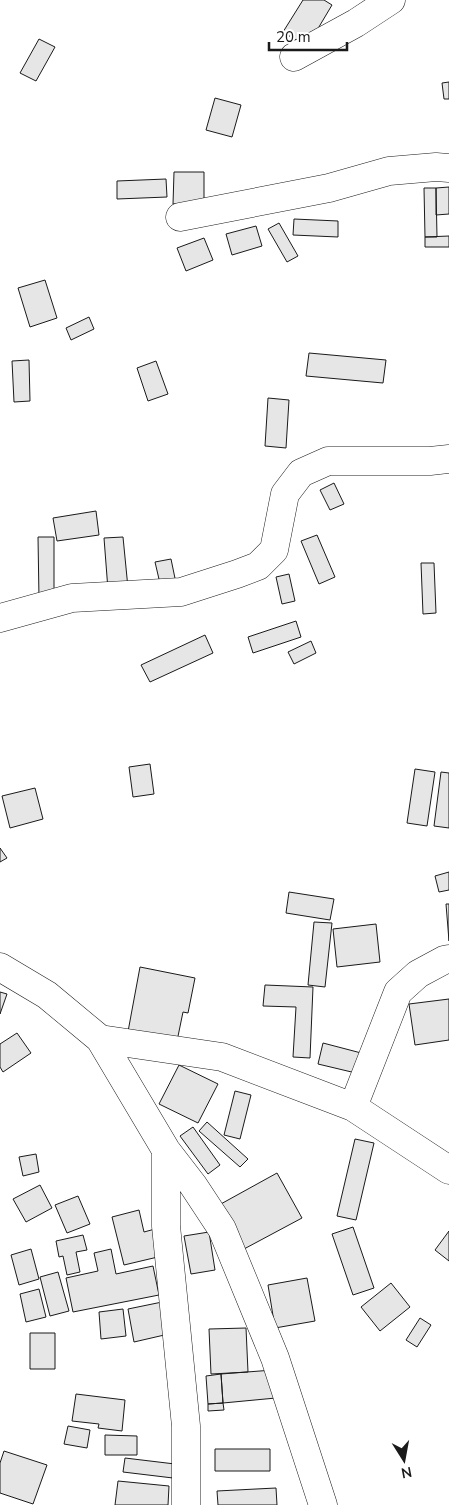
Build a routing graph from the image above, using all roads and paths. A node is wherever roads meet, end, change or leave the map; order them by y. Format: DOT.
graph roads {
  1 [pos="391,0"];
  2 [pos="294,57"];
  3 [pos="449,168"];
  4 [pos="180,217"];
  5 [pos="449,459"];
  6 [pos="0,618"];
  7 [pos="449,959"];
  8 [pos="0,967"];
  9 [pos="100,1038"];
  10 [pos="353,1107"];
  11 [pos="166,1150"];
  12 [pos="449,1170"];
  13 [pos="186,1505"];
  14 [pos="323,1505"];
  1 -- 2 [label="street"];
  3 -- 4 [label="street"];
  5 -- 6 [label="street"];
  7 -- 10 [label="street"];
  8 -- 9 [label="street"];
  9 -- 10 [label="street"];
  9 -- 11 [label="street"];
  10 -- 12 [label="street"];
  11 -- 13 [label="street"];
  11 -- 14 [label="street"];
}
